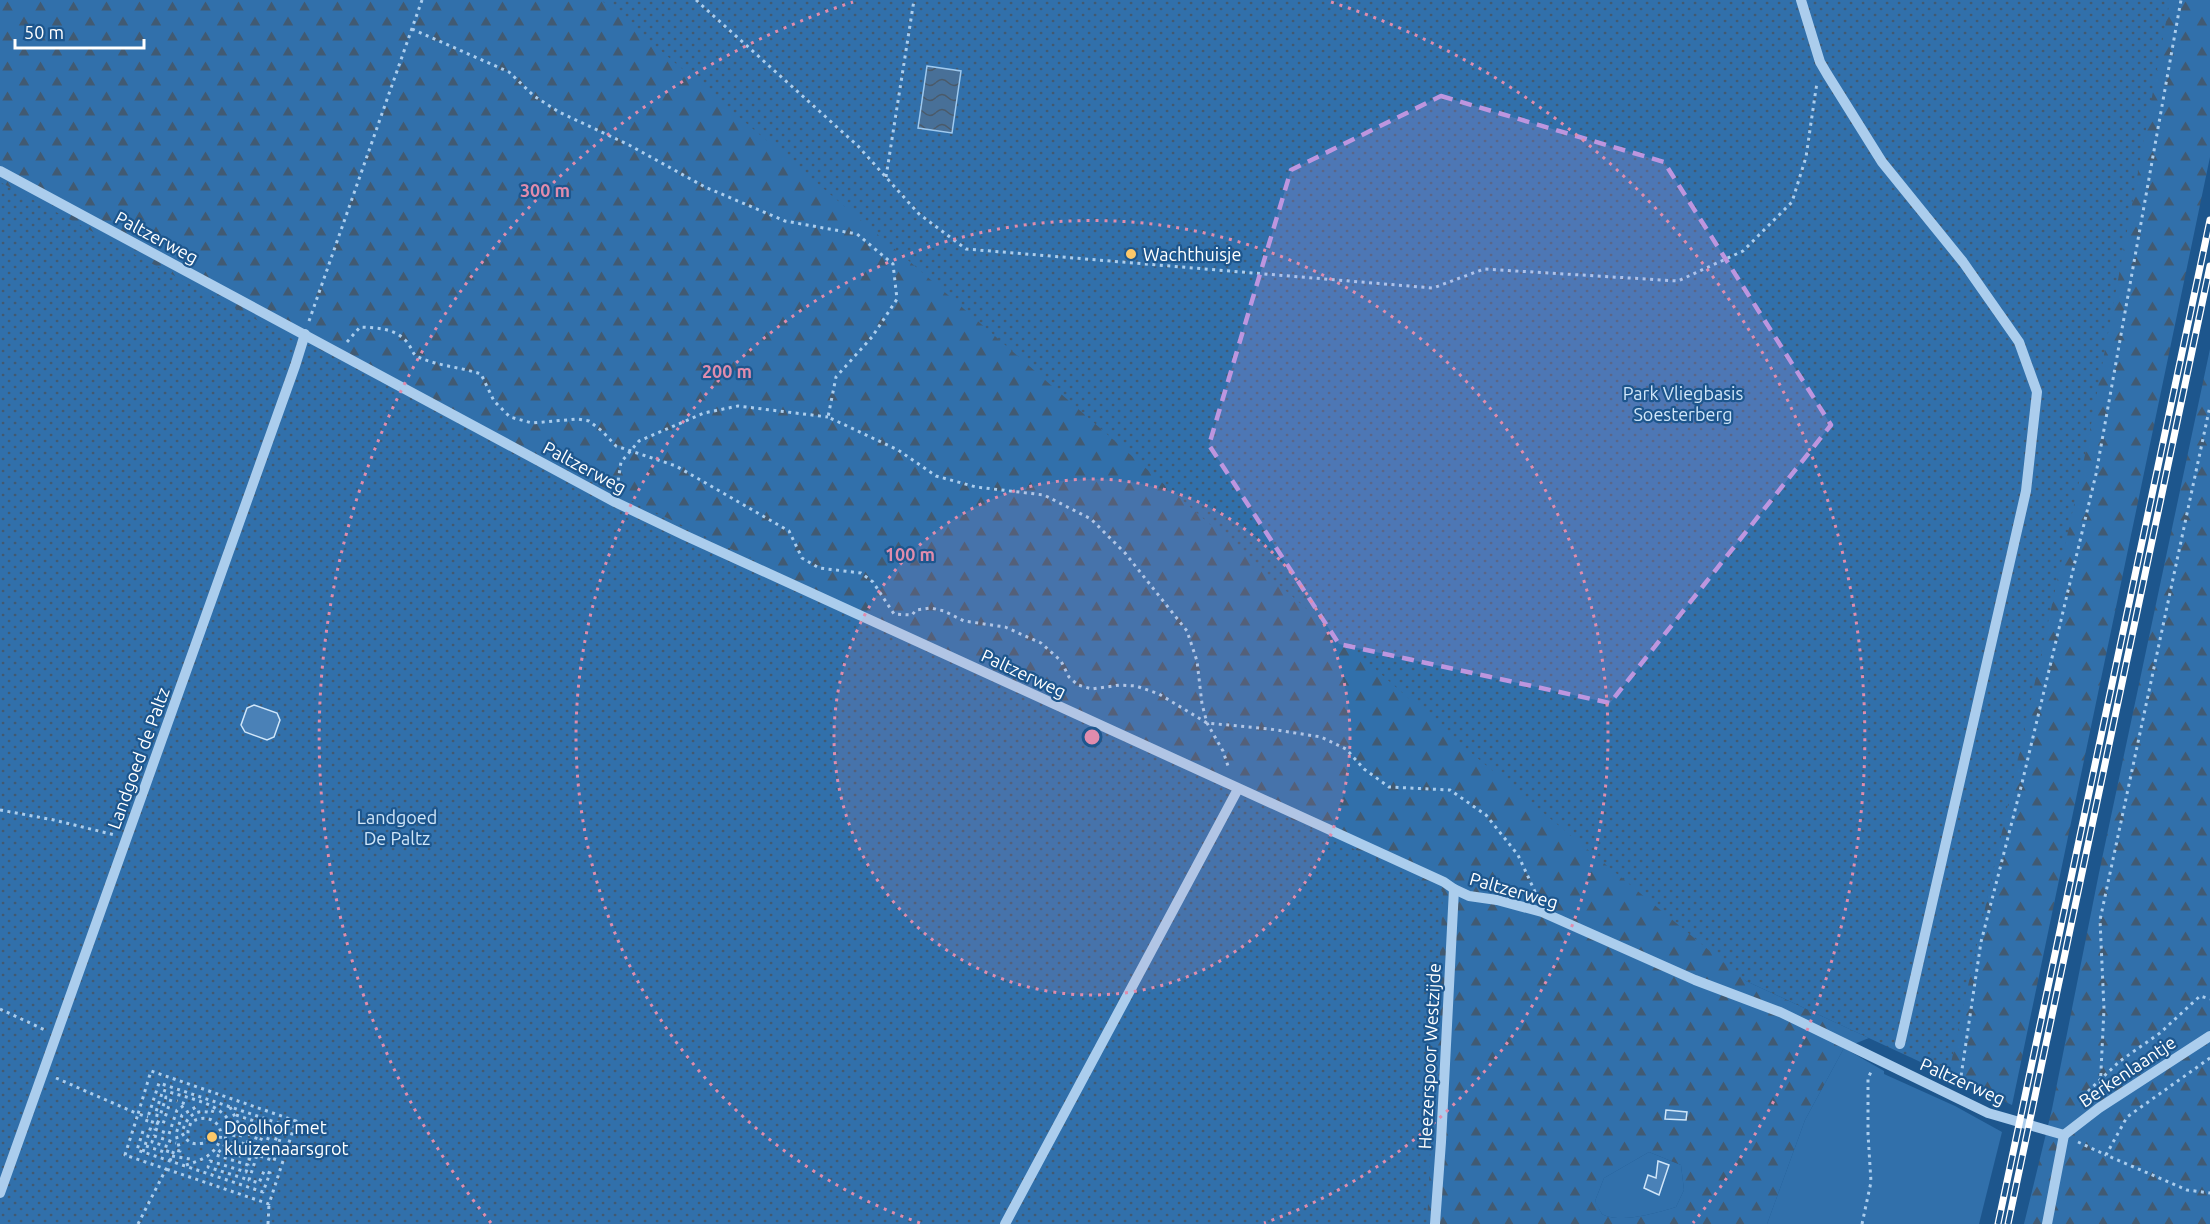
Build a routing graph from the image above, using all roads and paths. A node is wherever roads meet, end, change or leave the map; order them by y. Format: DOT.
graph roads {
  1 [pos="422,0"];
  2 [pos="696,0"];
  3 [pos="914,0"];
  4 [pos="1801,0"];
  5 [pos="2181,0"];
  6 [pos="412,29"];
  7 [pos="1820,62"];
  8 [pos="0,171"];
  9 [pos="886,177"];
  10 [pos="304,334"];
  11 [pos="332,349"];
  12 [pos="2210,406"];
  13 [pos="828,417"];
  14 [pos="629,451"];
  15 [pos="615,502"];
  16 [pos="1207,723"];
  17 [pos="1236,788"];
  18 [pos="0,810"];
  19 [pos="126,838"];
  20 [pos="1454,889"];
  21 [pos="1542,912"];
  22 [pos="2210,999"];
  23 [pos="0,1010"];
  24 [pos="57,1034"];
  25 [pos="2210,1036"];
  26 [pos="1900,1044"];
  27 [pos="2210,1058"];
  28 [pos="1876,1059"];
  29 [pos="43,1072"];
  30 [pos="2100,1080"];
  31 [pos="1958,1097"];
  32 [pos="177,1101"];
  33 [pos="169,1106"];
  34 [pos="196,1107"];
  35 [pos="214,1107"];
  36 [pos="230,1107"];
  37 [pos="2099,1108"];
  38 [pos="179,1109"];
  39 [pos="138,1114"];
  40 [pos="236,1115"];
  41 [pos="148,1116"];
  42 [pos="158,1122"];
  43 [pos="2080,1122"];
  44 [pos="238,1123"];
  45 [pos="145,1126"];
  46 [pos="232,1128"];
  47 [pos="143,1131"];
  48 [pos="245,1131"];
  49 [pos="238,1135"];
  50 [pos="2064,1135"];
  51 [pos="188,1137"];
  52 [pos="207,1137"];
  53 [pos="176,1143"];
  54 [pos="145,1146"];
  55 [pos="253,1147"];
  56 [pos="143,1152"];
  57 [pos="2106,1155"];
  58 [pos="172,1156"];
  59 [pos="190,1159"];
  60 [pos="170,1161"];
  61 [pos="255,1161"];
  62 [pos="184,1166"];
  63 [pos="166,1169"];
  64 [pos="249,1180"];
  65 [pos="0,1193"];
  66 [pos="2210,1193"];
  67 [pos="269,1204"];
  68 [pos="138,1224"];
  69 [pos="268,1224"];
  70 [pos="1005,1224"];
  71 [pos="1435,1224"];
  72 [pos="1862,1224"];
  73 [pos="2047,1224"];
  1 -- 6 [label="path"];
  2 -- 9 [label="path"];
  3 -- 9 [label="path"];
  4 -- 7 [label="street"];
  5 -- 31 [label="path"];
  6 -- 10 [label="path"];
  6 -- 13 [label="path"];
  7 -- 9 [label="path"];
  7 -- 26 [label="street"];
  8 -- 10 [label="street, Paltzerweg"];
  10 -- 11 [label="street, Paltzerweg"];
  10 -- 19 [label="street, Landgoed de Paltz"];
  11 -- 14 [label="path"];
  11 -- 15 [label="street, Paltzerweg"];
  12 -- 30 [label="path"];
  13 -- 14 [label="path"];
  13 -- 16 [label="path"];
  14 -- 15 [label="path"];
  14 -- 16 [label="path"];
  15 -- 17 [label="street, Paltzerweg"];
  16 -- 17 [label="path"];
  16 -- 21 [label="path"];
  17 -- 20 [label="street, Paltzerweg"];
  17 -- 70 [label="street"];
  18 -- 19 [label="path"];
  19 -- 24 [label="street, Landgoed de Paltz"];
  20 -- 21 [label="street, Paltzerweg"];
  20 -- 71 [label="street, Heezerspoor Westzijde"];
  21 -- 28 [label="street, Paltzerweg"];
  22 -- 30 [label="path"];
  23 -- 24 [label="path"];
  24 -- 29 [label="street, Landgoed de Paltz"];
  25 -- 37 [label="street, Berkenlaantje"];
  27 -- 57 [label="path"];
  28 -- 31 [label="street, Paltzerweg"];
  28 -- 72 [label="path"];
  29 -- 39 [label="path"];
  29 -- 65 [label="street, Landgoed de Paltz"];
  30 -- 37 [label="path"];
  30 -- 43 [label="path"];
  31 -- 50 [label="street, Paltzerweg"];
  32 -- 38 [label="path"];
  33 -- 35 [label="path"];
  33 -- 38 [label="path"];
  33 -- 42 [label="path"];
  34 -- 53 [label="path"];
  35 -- 46 [label="path"];
  35 -- 52 [label="path"];
  36 -- 40 [label="path"];
  36 -- 41 [label="path"];
  36 -- 61 [label="path"];
  37 -- 43 [label="street, Berkenlaantje"];
  38 -- 42 [label="path"];
  39 -- 41 [label="path"];
  39 -- 63 [label="path"];
  39 -- 67 [label="path"];
  40 -- 44 [label="path"];
  40 -- 55 [label="path"];
  41 -- 45 [label="path"];
  42 -- 54 [label="path"];
  43 -- 50 [label="street, Berkenlaantje"];
  44 -- 49 [label="path"];
  44 -- 55 [label="path"];
  47 -- 56 [label="path"];
  48 -- 49 [label="path"];
  49 -- 64 [label="path"];
  50 -- 57 [label="path"];
  50 -- 73 [label="street"];
  51 -- 62 [label="path"];
  53 -- 54 [label="path"];
  53 -- 58 [label="path"];
  54 -- 56 [label="path"];
  55 -- 61 [label="path"];
  56 -- 60 [label="path"];
  57 -- 66 [label="path"];
  58 -- 59 [label="path"];
  58 -- 60 [label="path"];
  60 -- 62 [label="path"];
  61 -- 64 [label="path"];
  62 -- 64 [label="path"];
  63 -- 67 [label="path"];
  63 -- 68 [label="path"];
  67 -- 69 [label="path"];
}
